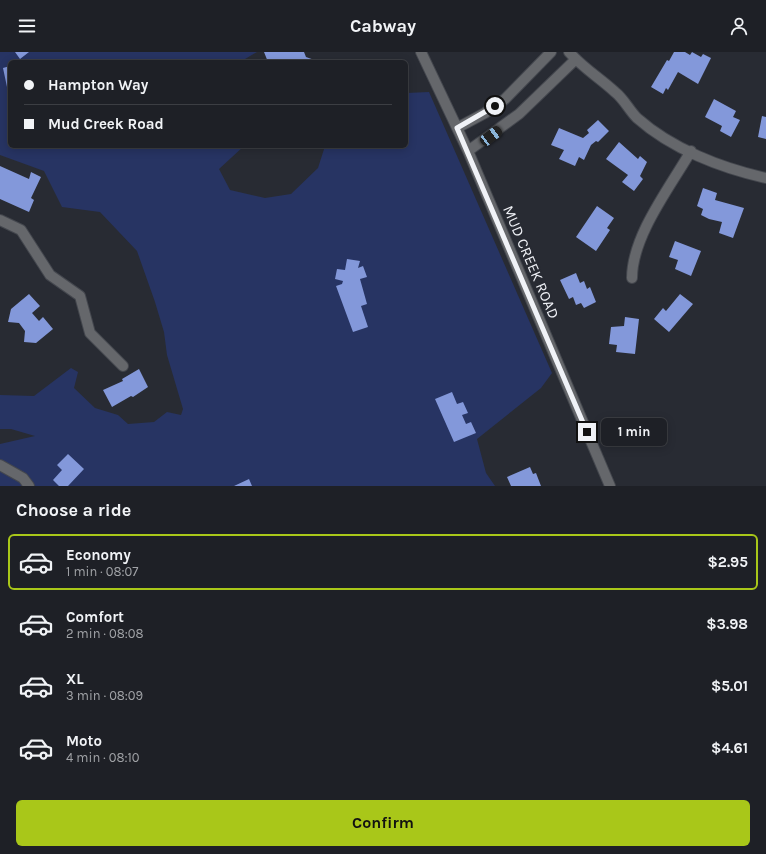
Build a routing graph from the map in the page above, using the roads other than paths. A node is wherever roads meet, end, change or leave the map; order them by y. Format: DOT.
graph roads {
  1 [pos="421,52"];
  2 [pos="551,52"];
  3 [pos="572,56"];
  4 [pos="457,128"];
  5 [pos="468,151"];
  6 [pos="691,152"];
  7 [pos="766,178"];
  8 [pos="0,220"];
  9 [pos="632,278"];
  10 [pos="123,366"];
  11 [pos="0,465"];
  12 [pos="29,486"];
  13 [pos="610,486"];
  1 -- 4 [label="street, MUD CREEK ROAD"];
  2 -- 4 [label="street"];
  3 -- 5 [label="street"];
  3 -- 6 [label="street"];
  4 -- 5 [label="street, MUD CREEK ROAD"];
  5 -- 13 [label="street, MUD CREEK ROAD"];
  6 -- 7 [label="street"];
  6 -- 9 [label="street"];
  8 -- 10 [label="street"];
  11 -- 12 [label="street"];
}
